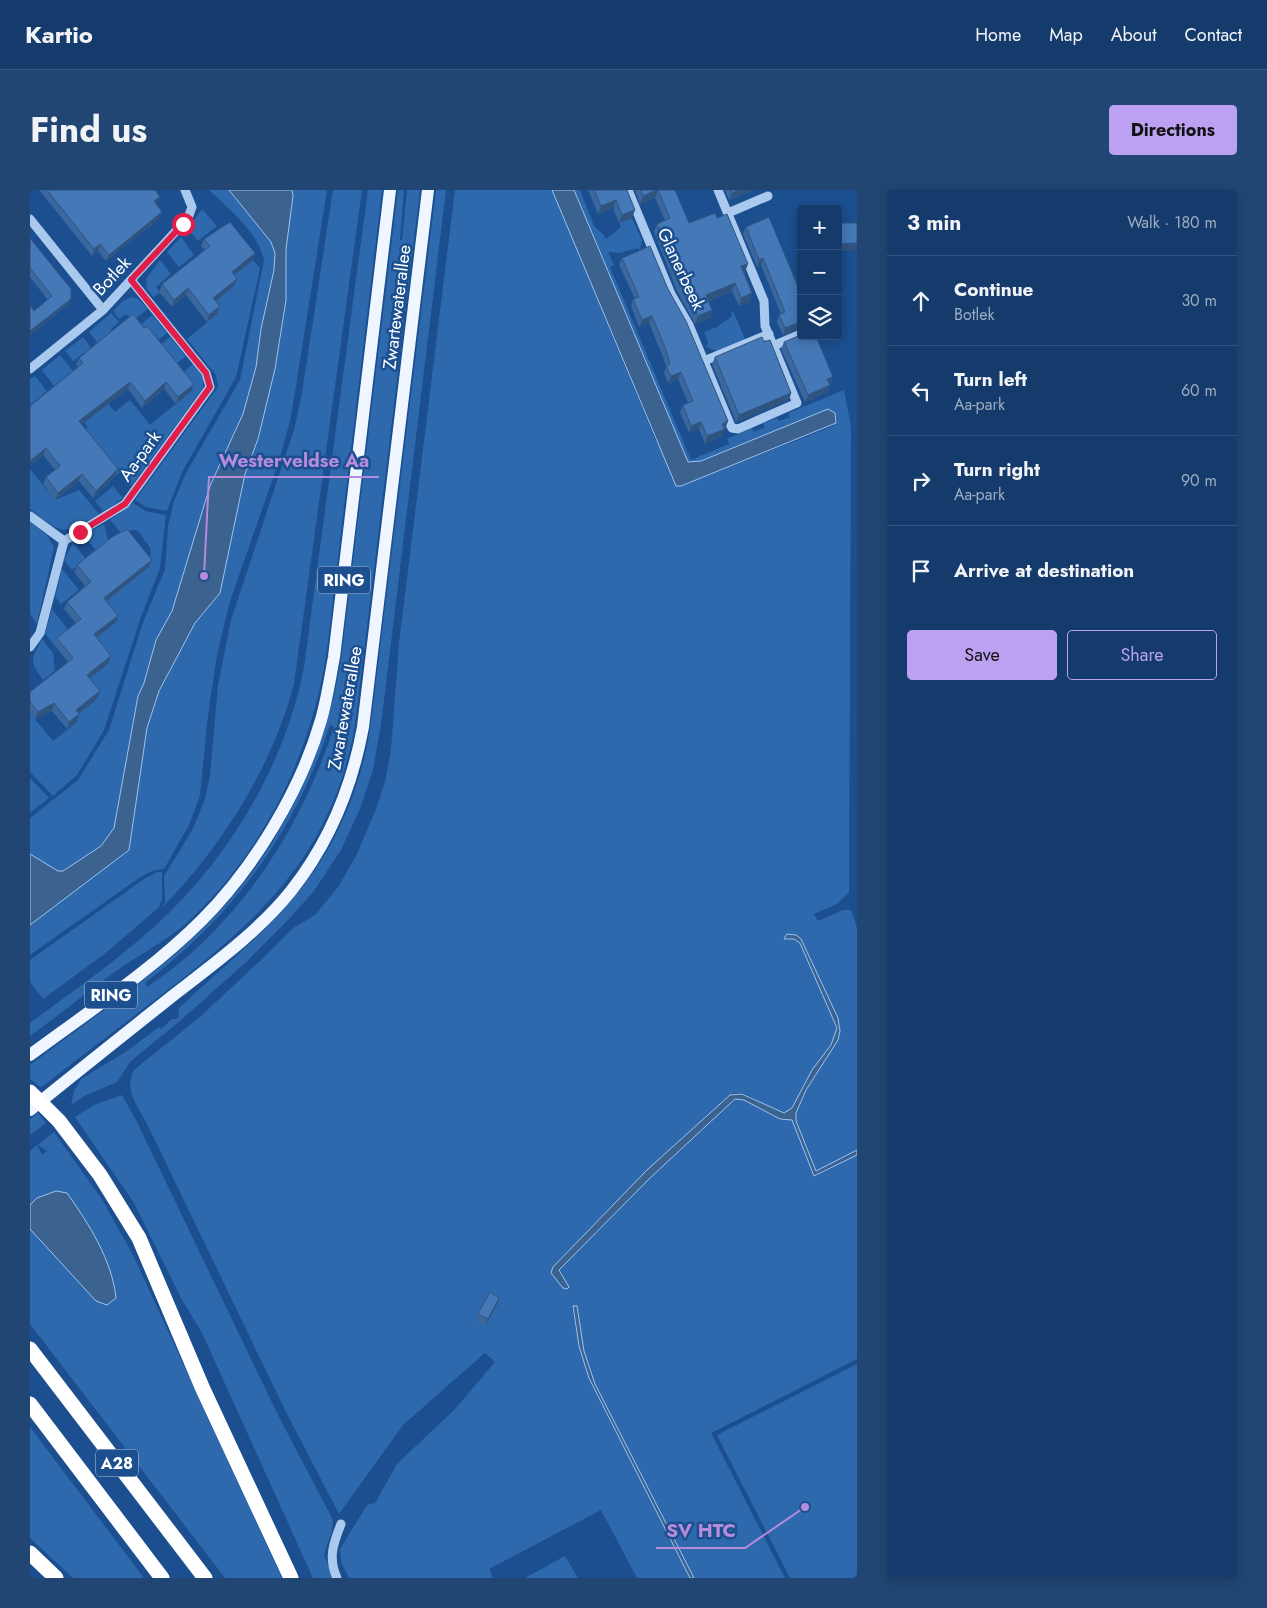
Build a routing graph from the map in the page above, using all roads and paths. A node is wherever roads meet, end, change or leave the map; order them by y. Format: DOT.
graph roads {
  1 [pos="184,190"];
  2 [pos="390,190"];
  3 [pos="428,190"];
  4 [pos="628,190"];
  5 [pos="718,190"];
  6 [pos="768,196"];
  7 [pos="728,213"];
  8 [pos="30,219"];
  9 [pos="131,280"];
  10 [pos="103,310"];
  11 [pos="769,334"];
  12 [pos="797,336"];
  13 [pos="774,346"];
  14 [pos="704,361"];
  15 [pos="30,369"];
  16 [pos="30,516"];
  17 [pos="64,541"];
  18 [pos="30,647"];
  19 [pos="30,1055"];
  20 [pos="33,1101"];
  21 [pos="30,1349"];
  22 [pos="30,1404"];
  23 [pos="341,1524"];
  24 [pos="30,1553"];
  25 [pos="56,1578"];
  26 [pos="162,1578"];
  27 [pos="205,1578"];
  28 [pos="291,1578"];
  29 [pos="337,1578"];
  1 -- 9 [label="street, Botlek"];
  2 -- 19 [label="main road, Zwartewaterallee / RING"];
  3 -- 20 [label="main road, Zwartewaterallee / RING"];
  4 -- 14 [label="street, Glanerbeek"];
  5 -- 7 [label="street, Glanerbeek"];
  6 -- 7 [label="street"];
  7 -- 11 [label="street, Glanerbeek"];
  8 -- 10 [label="street"];
  9 -- 10 [label="street, Botlek"];
  9 -- 17 [label="street, Aa-park"];
  10 -- 15 [label="street, Botlek"];
  11 -- 13 [label="street, Glanerbeek"];
  11 -- 14 [label="street"];
  12 -- 13 [label="street"];
  13 -- 14 [label="street, Glanerbeek"];
  16 -- 17 [label="street"];
  17 -- 18 [label="street"];
  20 -- 28 [label="highway"];
  21 -- 27 [label="highway, A28"];
  22 -- 26 [label="highway, A28"];
  23 -- 29 [label="street"];
  24 -- 25 [label="highway"];
}
